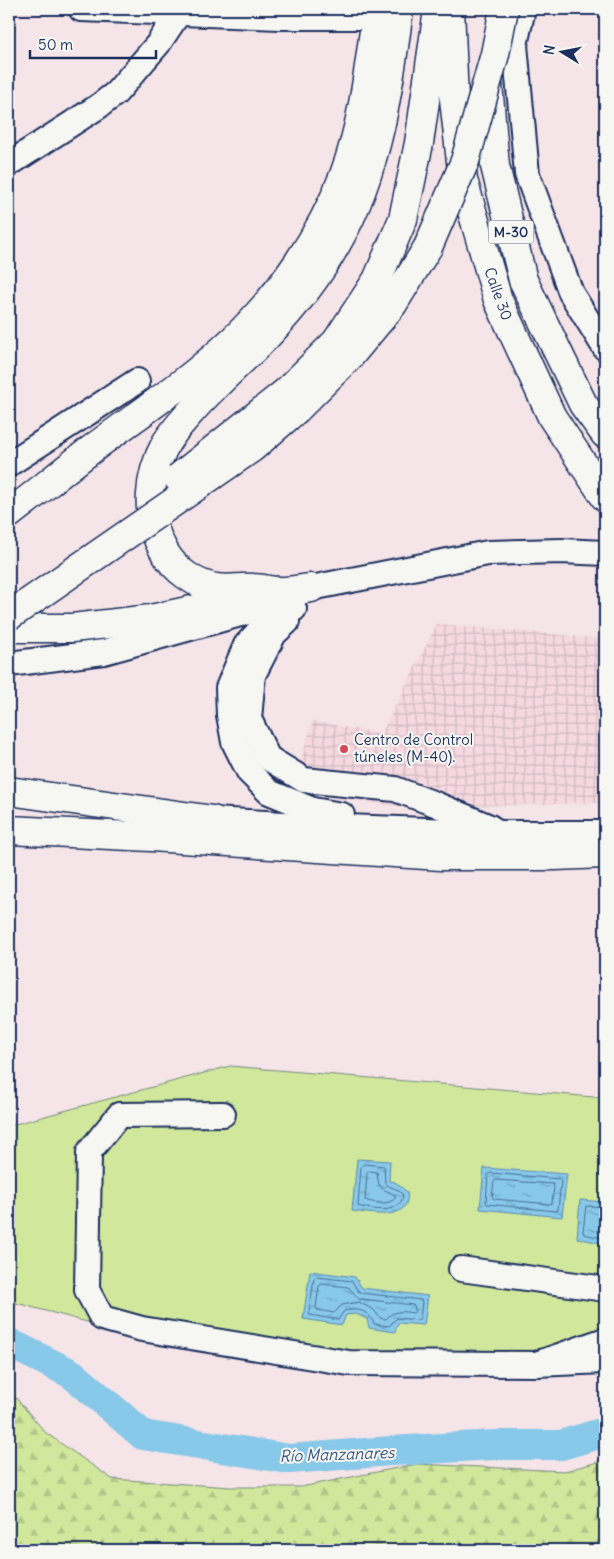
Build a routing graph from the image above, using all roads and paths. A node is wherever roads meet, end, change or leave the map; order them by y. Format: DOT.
graph roads {
  1 [pos="81,9"];
  2 [pos="438,9"];
  3 [pos="450,9"];
  4 [pos="490,9"];
  5 [pos="504,9"];
  6 [pos="523,9"];
  7 [pos="384,12"];
  8 [pos="178,14"];
  9 [pos="9,164"];
  10 [pos="605,348"];
  11 [pos="137,381"];
  12 [pos="292,400"];
  13 [pos="605,434"];
  14 [pos="91,450"];
  15 [pos="9,464"];
  16 [pos="605,497"];
  17 [pos="9,503"];
  18 [pos="9,514"];
  19 [pos="605,553"];
  20 [pos="278,591"];
  21 [pos="9,593"];
  22 [pos="309,596"];
  23 [pos="9,616"];
  24 [pos="9,628"];
  25 [pos="9,664"];
  26 [pos="9,791"];
  27 [pos="9,802"];
  28 [pos="214,820"];
  29 [pos="9,830"];
  30 [pos="425,830"];
  31 [pos="504,832"];
  32 [pos="605,833"];
  33 [pos="605,854"];
  34 [pos="223,1114"];
  35 [pos="461,1269"];
  36 [pos="605,1289"];
  37 [pos="605,1340"];
  38 [pos="605,1361"];
  39 [pos="536,1364"];
  1 -- 8 [label="street"];
  2 -- 12 [label="main road"];
  3 -- 16 [label="main road, Calle 30 / M-30"];
  4 -- 13 [label="main road, Calle 30 / M-30"];
  5 -- 12 [label="main road, bridge"];
  6 -- 10 [label="street"];
  7 -- 8 [label="street"];
  7 -- 14 [label="main road"];
  7 -- 20 [label="main road"];
  8 -- 9 [label="street"];
  11 -- 15 [label="street"];
  12 -- 21 [label="main road, bridge"];
  12 -- 23 [label="main road, bridge"];
  14 -- 17 [label="main road"];
  14 -- 18 [label="main road"];
  19 -- 22 [label="street"];
  20 -- 22 [label="main road"];
  20 -- 24 [label="main road"];
  22 -- 25 [label="street"];
  22 -- 30 [label="street"];
  22 -- 31 [label="street"];
  26 -- 28 [label="main road"];
  27 -- 28 [label="street"];
  28 -- 30 [label="street"];
  29 -- 33 [label="main road"];
  30 -- 31 [label="street"];
  31 -- 32 [label="street"];
  34 -- 39 [label="street"];
  35 -- 36 [label="street"];
  37 -- 39 [label="street"];
  38 -- 39 [label="street"];
}
